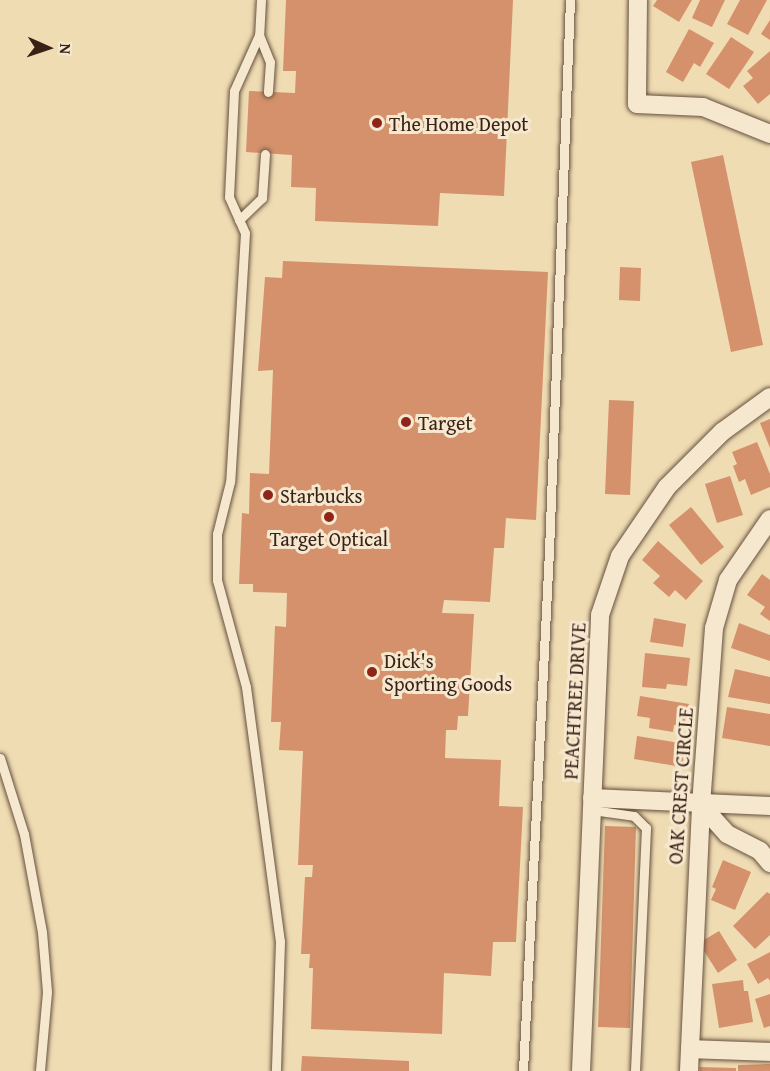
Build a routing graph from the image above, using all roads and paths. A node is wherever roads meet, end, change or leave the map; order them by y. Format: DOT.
graph roads {
  1 [pos="261,0"];
  2 [pos="570,0"];
  3 [pos="638,0"];
  4 [pos="259,34"];
  5 [pos="268,92"];
  6 [pos="770,134"];
  7 [pos="265,153"];
  8 [pos="239,220"];
  9 [pos="770,397"];
  10 [pos="770,519"];
  11 [pos="0,758"];
  12 [pos="592,804"];
  13 [pos="700,805"];
  14 [pos="770,806"];
  15 [pos="770,863"];
  16 [pos="690,1048"];
  17 [pos="770,1052"];
  18 [pos="40,1071"];
  19 [pos="276,1071"];
  20 [pos="523,1071"];
  21 [pos="581,1071"];
  22 [pos="635,1071"];
  23 [pos="689,1071"];
  1 -- 4 [label="lane"];
  2 -- 20 [label="lane"];
  3 -- 6 [label="street"];
  4 -- 5 [label="lane"];
  4 -- 8 [label="lane"];
  7 -- 8 [label="lane"];
  8 -- 19 [label="lane"];
  9 -- 12 [label="street, PEACHTREE DRIVE"];
  10 -- 13 [label="street, OAK CREST CIRCLE"];
  11 -- 18 [label="lane"];
  12 -- 13 [label="street"];
  12 -- 21 [label="street, PEACHTREE DRIVE"];
  12 -- 22 [label="lane"];
  13 -- 14 [label="street"];
  13 -- 15 [label="street"];
  13 -- 16 [label="street, OAK CREST CIRCLE"];
  16 -- 17 [label="street"];
  16 -- 23 [label="street, OAK CREST CIRCLE"];
}
